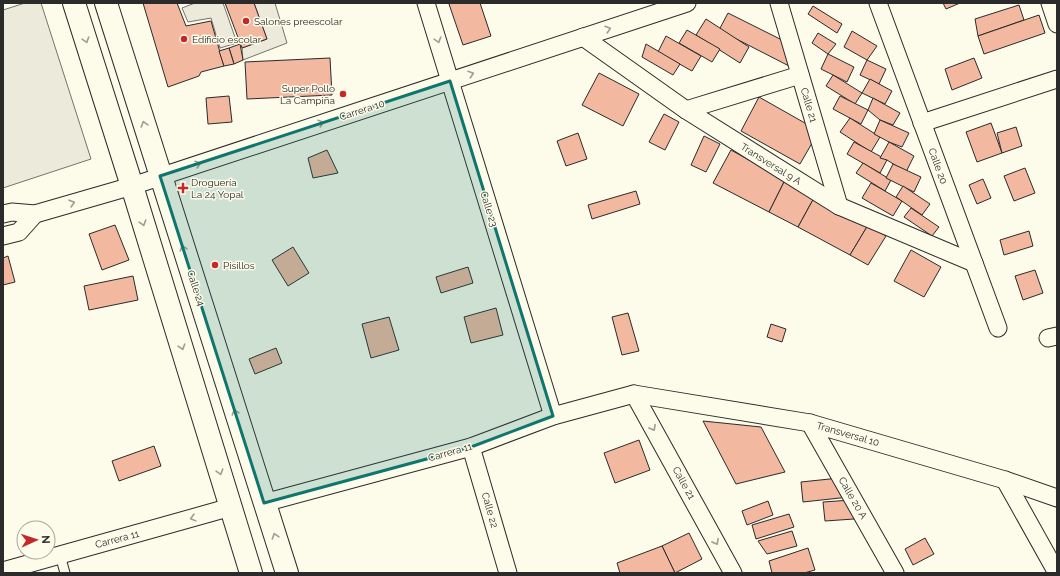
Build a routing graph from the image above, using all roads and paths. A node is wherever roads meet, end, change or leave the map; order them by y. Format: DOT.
graph roads {
  1 [pos="74,3"];
  2 [pos="106,3"];
  3 [pos="426,3"];
  4 [pos="688,3"];
  5 [pos="779,3"];
  6 [pos="878,3"];
  7 [pos="1050,3"];
  8 [pos="1057,24"];
  9 [pos="583,37"];
  10 [pos="800,75"];
  11 [pos="1057,79"];
  12 [pos="450,81"];
  13 [pos="686,110"];
  14 [pos="922,123"];
  15 [pos="160,176"];
  16 [pos="132,186"];
  17 [pos="839,206"];
  18 [pos="3,214"];
  19 [pos="35,214"];
  20 [pos="3,236"];
  21 [pos="974,263"];
  22 [pos="998,328"];
  23 [pos="634,394"];
  24 [pos="553,416"];
  25 [pos="810,423"];
  26 [pos="471,447"];
  27 [pos="1005,480"];
  28 [pos="1057,498"];
  29 [pos="264,503"];
  30 [pos="231,508"];
  31 [pos="60,555"];
  32 [pos="3,571"];
  33 [pos="65,573"];
  34 [pos="251,573"];
  35 [pos="287,573"];
  36 [pos="508,573"];
  37 [pos="733,573"];
  38 [pos="896,573"];
  39 [pos="1057,573"];
  1 -- 16 [label="street, one-way"];
  15 -- 2 [label="street, Calle 24, one-way"];
  3 -- 12 [label="street, Calle 23, one-way"];
  9 -- 4 [label="street, Carrera 10, one-way"];
  5 -- 10 [label="street, Calle 21"];
  6 -- 14 [label="street, Calle 20"];
  7 -- 8 [label="street"];
  12 -- 9 [label="street, Carrera 10, one-way"];
  9 -- 13 [label="street, Transversal 9 A"];
  10 -- 13 [label="street"];
  10 -- 17 [label="street, Calle 21"];
  11 -- 14 [label="street"];
  15 -- 12 [label="street, Carrera 10, one-way"];
  12 -- 24 [label="street, Calle 23"];
  13 -- 17 [label="street, Transversal 9 A"];
  14 -- 21 [label="street, Calle 20"];
  15 -- 16 [label="street, Carrera 10"];
  29 -- 15 [label="street, Calle 24, one-way"];
  19 -- 16 [label="street, Carrera 10, one-way"];
  16 -- 30 [label="street, one-way"];
  17 -- 21 [label="street, Transversal 9 A"];
  18 -- 19 [label="street, Carrera 10"];
  19 -- 20 [label="street"];
  21 -- 22 [label="street, Calle 20"];
  23 -- 24 [label="street, Carrera 11"];
  23 -- 25 [label="street, Transversal 10"];
  23 -- 37 [label="street, Calle 21, one-way"];
  24 -- 26 [label="street, Carrera 11"];
  25 -- 27 [label="street, Transversal 10"];
  25 -- 38 [label="street, Calle 20 A"];
  26 -- 29 [label="street, Carrera 11"];
  26 -- 36 [label="street, Calle 22"];
  27 -- 28 [label="street, Transversal 10"];
  27 -- 39 [label="street"];
  35 -- 29 [label="street, Calle 24, one-way"];
  30 -- 31 [label="street, Carrera 11, one-way"];
  30 -- 34 [label="street"];
  31 -- 32 [label="street, Carrera 11"];
  31 -- 33 [label="lane"];
}
